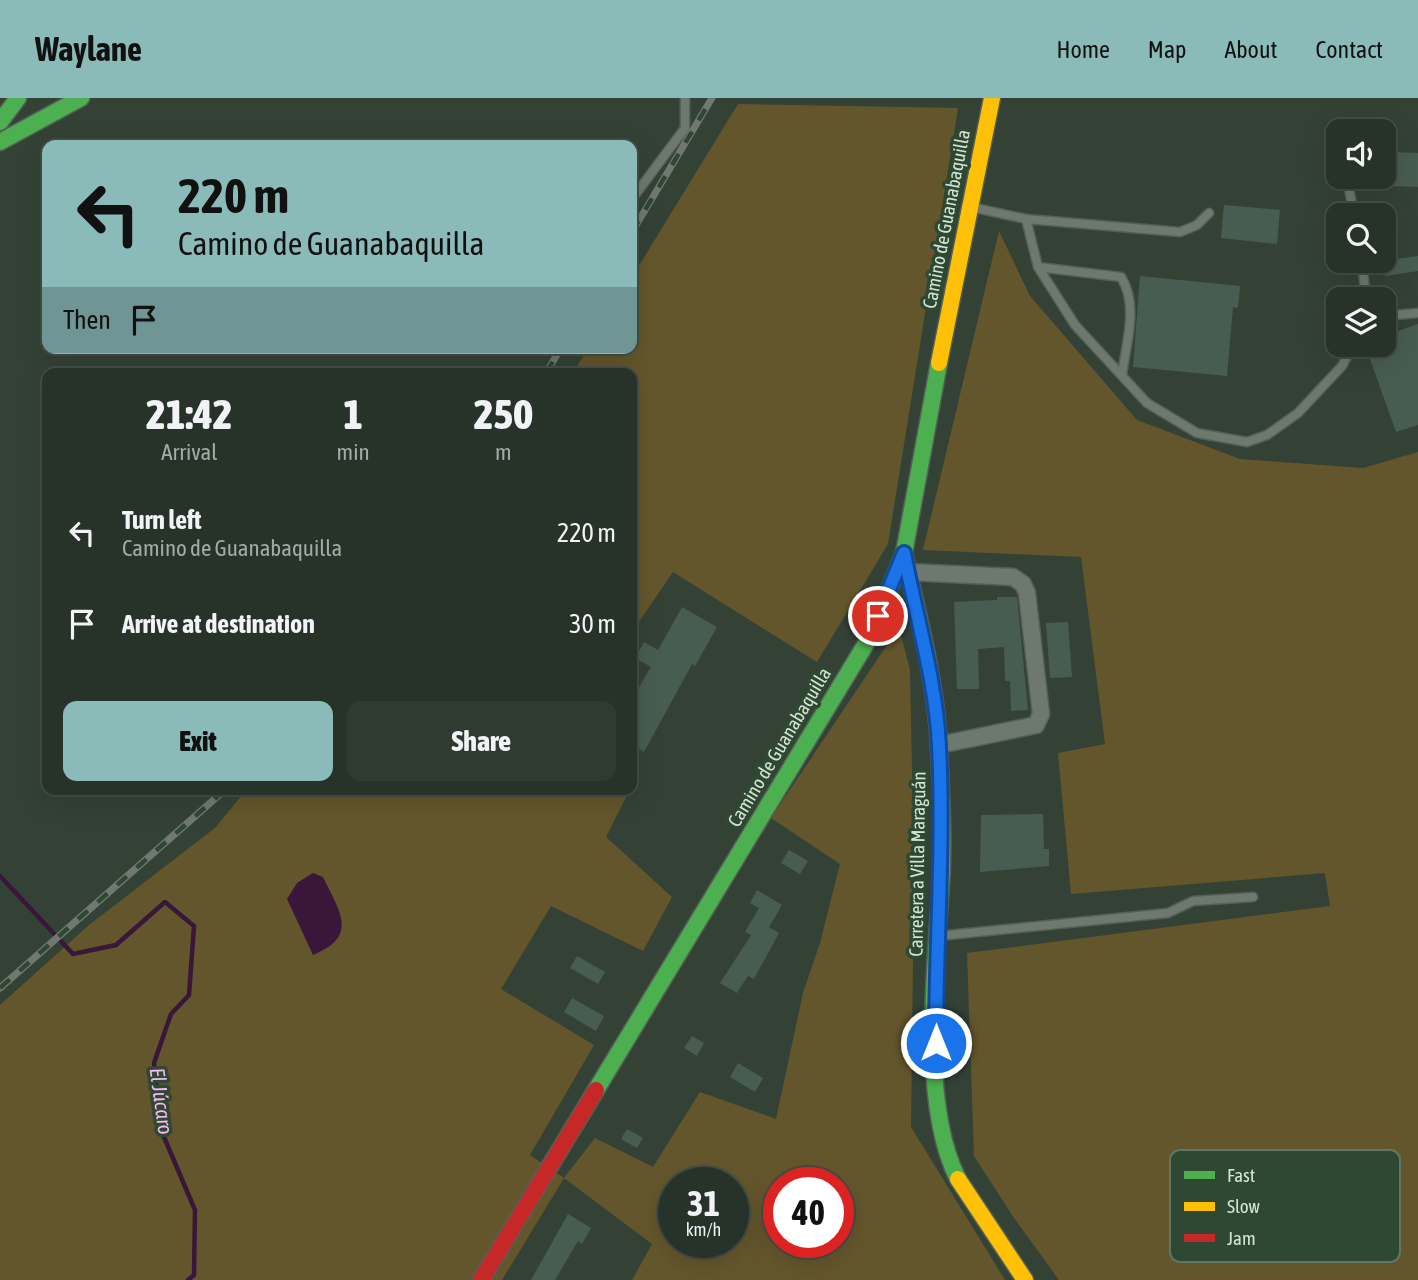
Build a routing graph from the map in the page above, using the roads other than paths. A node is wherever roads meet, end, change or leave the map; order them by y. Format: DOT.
graph roads {
  1 [pos="18,98"];
  2 [pos="81,98"];
  3 [pos="685,98"];
  4 [pos="992,98"];
  5 [pos="0,122"];
  6 [pos="0,142"];
  7 [pos="637,192"];
  8 [pos="968,207"];
  9 [pos="1209,213"];
  10 [pos="1026,219"];
  11 [pos="1038,267"];
  12 [pos="1418,313"];
  13 [pos="1396,315"];
  14 [pos="1347,357"];
  15 [pos="1122,375"];
  16 [pos="904,553"];
  17 [pos="908,572"];
  18 [pos="939,745"];
  19 [pos="1253,897"];
  20 [pos="936,937"];
  21 [pos="481,1280"];
  22 [pos="1025,1280"];
  1 -- 5 [label="main road"];
  2 -- 6 [label="main road"];
  3 -- 7 [label="lane"];
  4 -- 8 [label="main road, Camino de Guanabaquilla"];
  8 -- 10 [label="lane"];
  8 -- 16 [label="main road, Camino de Guanabaquilla"];
  9 -- 10 [label="lane"];
  10 -- 11 [label="lane"];
  11 -- 15 [label="lane"];
  11 -- 15 [label="lane"];
  12 -- 13 [label="lane"];
  14 -- 15 [label="lane"];
  16 -- 17 [label="main road, Carretera a Villa Maraguán"];
  16 -- 21 [label="main road, Camino de Guanabaquilla"];
  17 -- 18 [label="main road, Carretera a Villa Maraguán"];
  17 -- 18 [label="street"];
  18 -- 20 [label="main road, Carretera a Villa Maraguán"];
  19 -- 20 [label="lane"];
  20 -- 22 [label="main road, Carretera a Villa Maraguán"];
}
